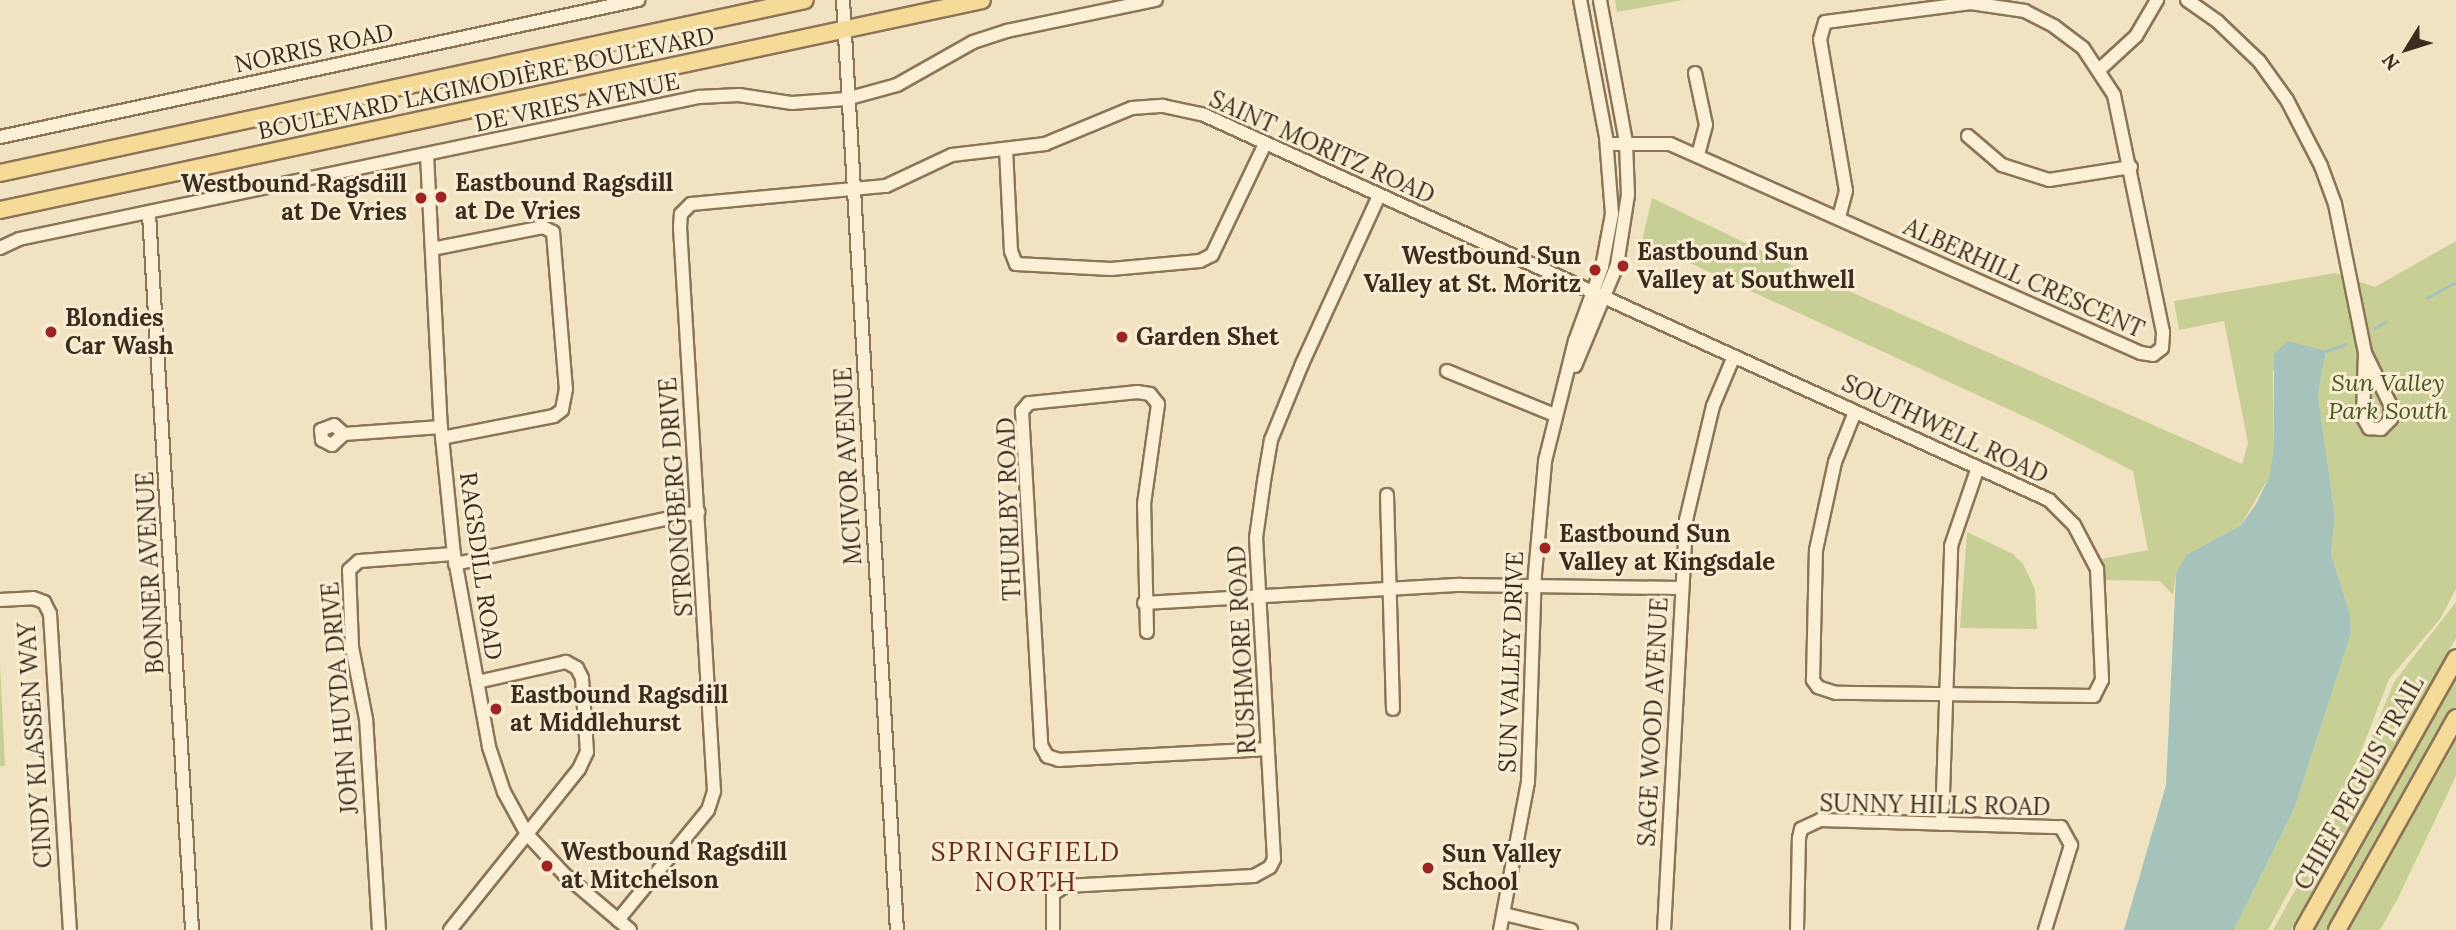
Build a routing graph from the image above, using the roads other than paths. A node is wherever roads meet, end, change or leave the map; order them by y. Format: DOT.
graph roads {
  1 [pos="638,0"];
  2 [pos="805,0"];
  3 [pos="843,0"];
  4 [pos="982,0"];
  5 [pos="1156,0"];
  6 [pos="1580,0"];
  7 [pos="1600,0"];
  8 [pos="2157,0"];
  9 [pos="2187,0"];
  10 [pos="842,30"];
  11 [pos="2100,69"];
  12 [pos="1695,73"];
  13 [pos="846,99"];
  14 [pos="1968,136"];
  15 [pos="0,137"];
  16 [pos="1626,142"];
  17 [pos="1265,144"];
  18 [pos="1608,144"];
  19 [pos="1006,149"];
  20 [pos="426,155"];
  21 [pos="1698,155"];
  22 [pos="2131,167"];
  23 [pos="0,173"];
  24 [pos="853,188"];
  25 [pos="1379,196"];
  26 [pos="0,210"];
  27 [pos="149,214"];
  28 [pos="1839,219"];
  29 [pos="0,248"];
  30 [pos="432,249"];
  31 [pos="1599,297"];
  32 [pos="2365,353"];
  33 [pos="1734,356"];
  34 [pos="1447,371"];
  35 [pos="1855,412"];
  36 [pos="1555,415"];
  37 [pos="442,432"];
  38 [pos="344,435"];
  39 [pos="1978,467"];
  40 [pos="1387,495"];
  41 [pos="698,512"];
  42 [pos="455,559"];
  43 [pos="1535,586"];
  44 [pos="1390,588"];
  45 [pos="1681,588"];
  46 [pos="1259,595"];
  47 [pos="0,600"];
  48 [pos="1144,603"];
  49 [pos="1147,632"];
  50 [pos="2456,658"];
  51 [pos="477,681"];
  52 [pos="1945,695"];
  53 [pos="1393,709"];
  54 [pos="2456,719"];
  55 [pos="1268,749"];
  56 [pos="1942,824"];
  57 [pos="527,834"];
  58 [pos="1504,914"];
  59 [pos="618,920"];
  60 [pos="70,930"];
  61 [pos="192,930"];
  62 [pos="379,930"];
  63 [pos="450,930"];
  64 [pos="630,930"];
  65 [pos="897,930"];
  66 [pos="1053,930"];
  67 [pos="1500,930"];
  68 [pos="1571,930"];
  69 [pos="1664,930"];
  70 [pos="1797,930"];
  71 [pos="2045,930"];
  72 [pos="2303,930"];
  73 [pos="2337,930"];
  1 -- 15 [label="street, NORRIS ROAD"];
  2 -- 23 [label="main road, BOULEVARD LAGIMODIÈRE BOULEVARD"];
  3 -- 10 [label="street, MCIVOR AVENUE"];
  4 -- 10 [label="main road, BOULEVARD LAGIMODIÈRE BOULEVARD"];
  5 -- 13 [label="street, DE VRIES AVENUE"];
  6 -- 18 [label="street, SUN VALLEY DRIVE"];
  7 -- 16 [label="street, SUN VALLEY DRIVE"];
  8 -- 11 [label="street"];
  9 -- 32 [label="street"];
  10 -- 13 [label="street, MCIVOR AVENUE"];
  10 -- 26 [label="main road, BOULEVARD LAGIMODIÈRE BOULEVARD"];
  11 -- 22 [label="street, ALBERHILL CRESCENT"];
  11 -- 28 [label="street, ALBERHILL CRESCENT"];
  12 -- 21 [label="street"];
  13 -- 20 [label="street, DE VRIES AVENUE"];
  13 -- 24 [label="street, MCIVOR AVENUE"];
  14 -- 22 [label="street"];
  16 -- 18 [label="street, ALBERHILL CRESCENT"];
  16 -- 21 [label="street, ALBERHILL CRESCENT"];
  16 -- 31 [label="street, SUN VALLEY DRIVE"];
  17 -- 19 [label="street, SAINT MORITZ ROAD"];
  17 -- 19 [label="street"];
  17 -- 25 [label="street, SAINT MORITZ ROAD"];
  18 -- 31 [label="street, SUN VALLEY DRIVE"];
  19 -- 24 [label="street, SAINT MORITZ ROAD"];
  20 -- 27 [label="street, DE VRIES AVENUE"];
  20 -- 30 [label="street, RAGSDILL ROAD"];
  21 -- 28 [label="street, ALBERHILL CRESCENT"];
  22 -- 28 [label="street, ALBERHILL CRESCENT"];
  24 -- 41 [label="street, STRONGBERG DRIVE"];
  24 -- 65 [label="street, MCIVOR AVENUE"];
  25 -- 31 [label="street, SAINT MORITZ ROAD"];
  25 -- 46 [label="street, RUSHMORE ROAD"];
  27 -- 29 [label="street, DE VRIES AVENUE"];
  27 -- 61 [label="street, BONNER AVENUE"];
  30 -- 37 [label="street, RAGSDILL ROAD"];
  30 -- 37 [label="street"];
  31 -- 33 [label="street, SOUTHWELL ROAD"];
  31 -- 36 [label="street, SUN VALLEY DRIVE"];
  32 -- 32 [label="street"];
  33 -- 35 [label="street, SOUTHWELL ROAD"];
  33 -- 45 [label="street, SAGE WOOD AVENUE"];
  34 -- 36 [label="street"];
  35 -- 39 [label="street, SOUTHWELL ROAD"];
  35 -- 52 [label="street"];
  36 -- 43 [label="street, SUN VALLEY DRIVE"];
  37 -- 38 [label="street"];
  37 -- 42 [label="street, RAGSDILL ROAD"];
  39 -- 52 [label="street"];
  39 -- 52 [label="street, SOUTHWELL ROAD"];
  40 -- 44 [label="street"];
  41 -- 42 [label="street"];
  41 -- 59 [label="street, STRONGBERG DRIVE"];
  42 -- 51 [label="street, RAGSDILL ROAD"];
  42 -- 62 [label="street, JOHN HUYDA DRIVE"];
  43 -- 44 [label="street"];
  43 -- 45 [label="street"];
  43 -- 58 [label="street, SUN VALLEY DRIVE"];
  44 -- 46 [label="street"];
  44 -- 53 [label="street"];
  45 -- 69 [label="street, SAGE WOOD AVENUE"];
  46 -- 48 [label="street"];
  46 -- 55 [label="street, RUSHMORE ROAD"];
  47 -- 60 [label="street, CINDY KLASSEN WAY"];
  48 -- 49 [label="street, THURLBY ROAD"];
  48 -- 55 [label="street, THURLBY ROAD"];
  50 -- 72 [label="main road, CHIEF PEGUIS TRAIL"];
  51 -- 57 [label="street, RAGSDILL ROAD"];
  51 -- 57 [label="street"];
  52 -- 56 [label="street"];
  54 -- 73 [label="main road"];
  55 -- 66 [label="street, RUSHMORE ROAD"];
  56 -- 70 [label="street, SUNNY HILLS ROAD"];
  56 -- 71 [label="street, SUNNY HILLS ROAD"];
  57 -- 59 [label="street, RAGSDILL ROAD"];
  57 -- 63 [label="street"];
  58 -- 67 [label="street, SUN VALLEY DRIVE"];
  58 -- 68 [label="street"];
  59 -- 64 [label="street, RAGSDILL ROAD"];
}
